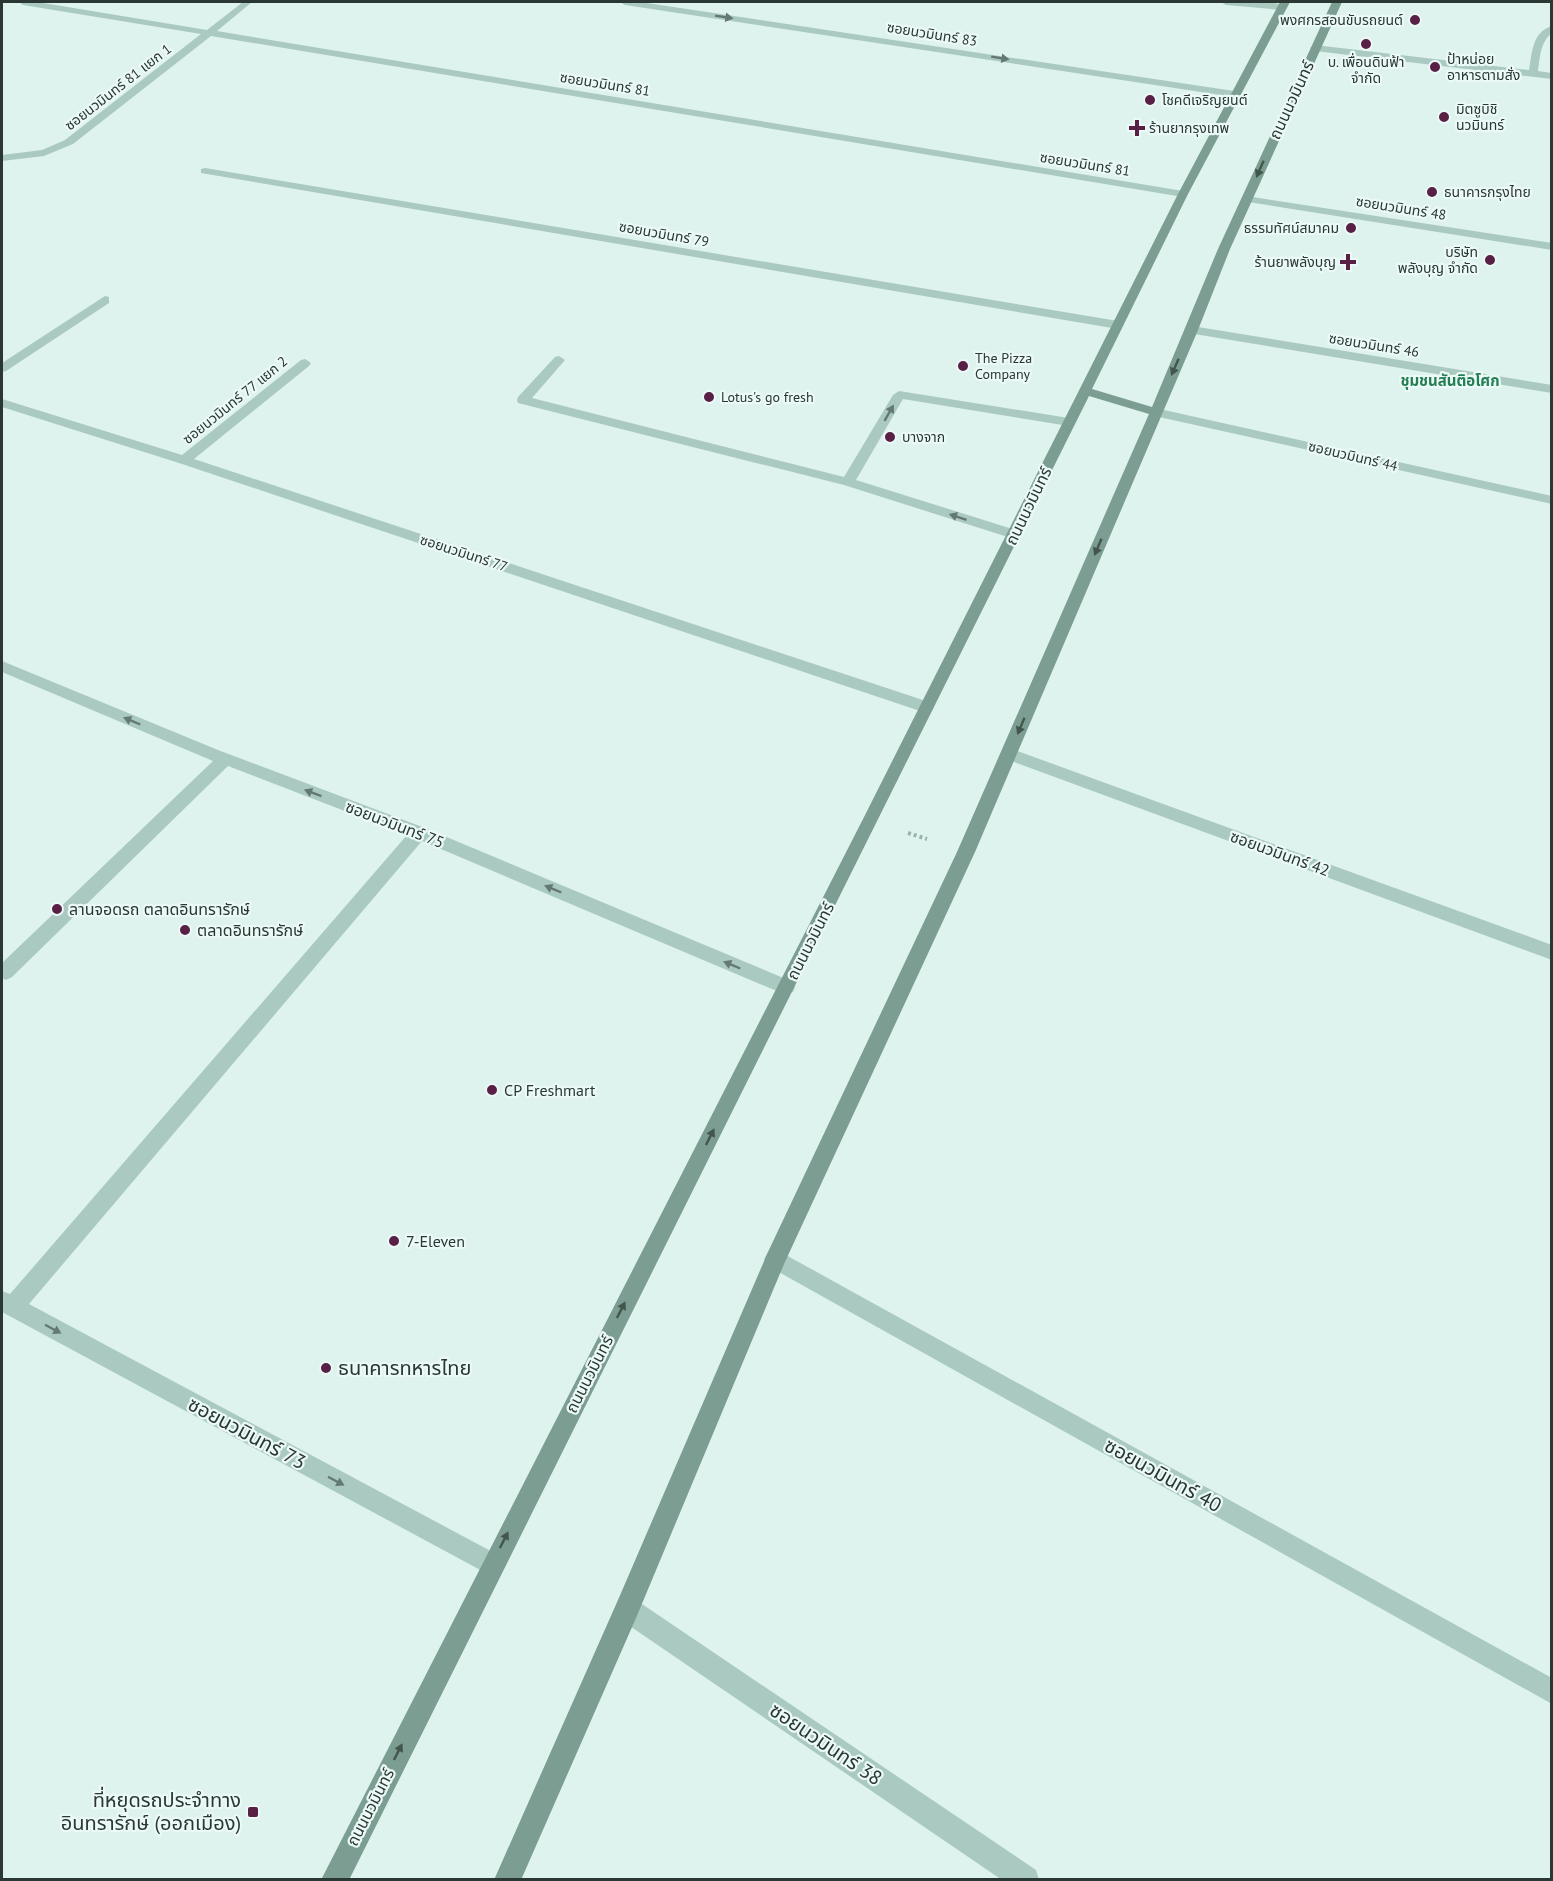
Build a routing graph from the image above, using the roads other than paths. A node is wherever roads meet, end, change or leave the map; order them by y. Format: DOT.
graph roads {
  1 [pos="23,2"];
  2 [pos="248,2"];
  3 [pos="625,2"];
  4 [pos="1226,2"];
  5 [pos="1337,2"];
  6 [pos="1284,4"];
  7 [pos="1551,29"];
  8 [pos="210,32"];
  9 [pos="1315,48"];
  10 [pos="1533,74"];
  11 [pos="1551,76"];
  12 [pos="1234,94"];
  13 [pos="2,158"];
  14 [pos="205,171"];
  15 [pos="1183,194"];
  16 [pos="1246,199"];
  17 [pos="1551,246"];
  18 [pos="105,300"];
  19 [pos="1118,325"];
  20 [pos="1192,330"];
  21 [pos="560,360"];
  22 [pos="304,363"];
  23 [pos="2,369"];
  24 [pos="1551,389"];
  25 [pos="1086,391"];
  26 [pos="2,403"];
  27 [pos="1155,412"];
  28 [pos="1069,422"];
  29 [pos="184,460"];
  30 [pos="849,482"];
  31 [pos="1551,500"];
  32 [pos="1014,534"];
  33 [pos="2,666"];
  34 [pos="926,707"];
  35 [pos="1009,754"];
  36 [pos="225,759"];
  37 [pos="419,833"];
  38 [pos="1551,952"];
  39 [pos="2,970"];
  40 [pos="786,987"];
  41 [pos="775,1259"];
  42 [pos="7,1304"];
  43 [pos="492,1564"];
  44 [pos="627,1609"];
  45 [pos="1551,1692"];
  46 [pos="334,1880"];
  47 [pos="507,1880"];
  48 [pos="1026,1880"];
  1 -- 8 [label="street, ซอยนวมินทร์ 81"];
  2 -- 8 [label="street, ซอยนวมินทร์ 81 แยก 1"];
  3 -- 12 [label="street, ซอยนวมินทร์ 83, one-way"];
  4 -- 6 [label="street"];
  5 -- 9 [label="main road, ถนนนวมินทร์"];
  6 -- 12 [label="main road, ถนนนวมินทร์"];
  7 -- 10 [label="street"];
  8 -- 13 [label="street, ซอยนวมินทร์ 81 แยก 1"];
  8 -- 15 [label="street, ซอยนวมินทร์ 81"];
  9 -- 10 [label="street"];
  9 -- 16 [label="main road, ถนนนวมินทร์, one-way"];
  10 -- 11 [label="street"];
  12 -- 15 [label="main road, ถนนนวมินทร์"];
  14 -- 19 [label="street, ซอยนวมินทร์ 79"];
  15 -- 19 [label="main road, ถนนนวมินทร์"];
  16 -- 17 [label="street, ซอยนวมินทร์ 48"];
  16 -- 20 [label="main road, ถนนนวมินทร์"];
  18 -- 23 [label="street"];
  19 -- 25 [label="main road, ถนนนวมินทร์"];
  20 -- 24 [label="street, ซอยนวมินทร์ 46"];
  20 -- 27 [label="main road, ถนนนวมินทร์, one-way"];
  21 -- 30 [label="street"];
  22 -- 29 [label="street, ซอยนวมินทร์ 77 แยก 2"];
  25 -- 27 [label="main road"];
  25 -- 28 [label="main road, ถนนนวมินทร์"];
  26 -- 29 [label="street, ซอยนวมินทร์ 77"];
  27 -- 31 [label="street, ซอยนวมินทร์ 44"];
  27 -- 35 [label="main road, ถนนนวมินทร์, one-way"];
  30 -- 28 [label="street, one-way"];
  28 -- 32 [label="main road, ถนนนวมินทร์"];
  29 -- 34 [label="street, ซอยนวมินทร์ 77"];
  32 -- 30 [label="street, one-way"];
  32 -- 34 [label="main road, ถนนนวมินทร์"];
  36 -- 33 [label="street, ซอยนวมินทร์ 75, one-way"];
  34 -- 40 [label="main road, ถนนนวมินทร์"];
  35 -- 38 [label="street, ซอยนวมินทร์ 42"];
  35 -- 41 [label="main road, ถนนนวมินทร์"];
  37 -- 36 [label="street, ซอยนวมินทร์ 75, one-way"];
  36 -- 39 [label="street"];
  40 -- 37 [label="street, ซอยนวมินทร์ 75, one-way"];
  37 -- 42 [label="street"];
  43 -- 40 [label="main road, ถนนนวมินทร์, one-way"];
  41 -- 44 [label="main road, ถนนนวมินทร์"];
  41 -- 45 [label="street, ซอยนวมินทร์ 40"];
  42 -- 43 [label="street, ซอยนวมินทร์ 73, one-way"];
  46 -- 43 [label="main road, ถนนนวมินทร์, one-way"];
  44 -- 47 [label="main road, ถนนนวมินทร์"];
  44 -- 48 [label="street, ซอยนวมินทร์ 38"];
}
